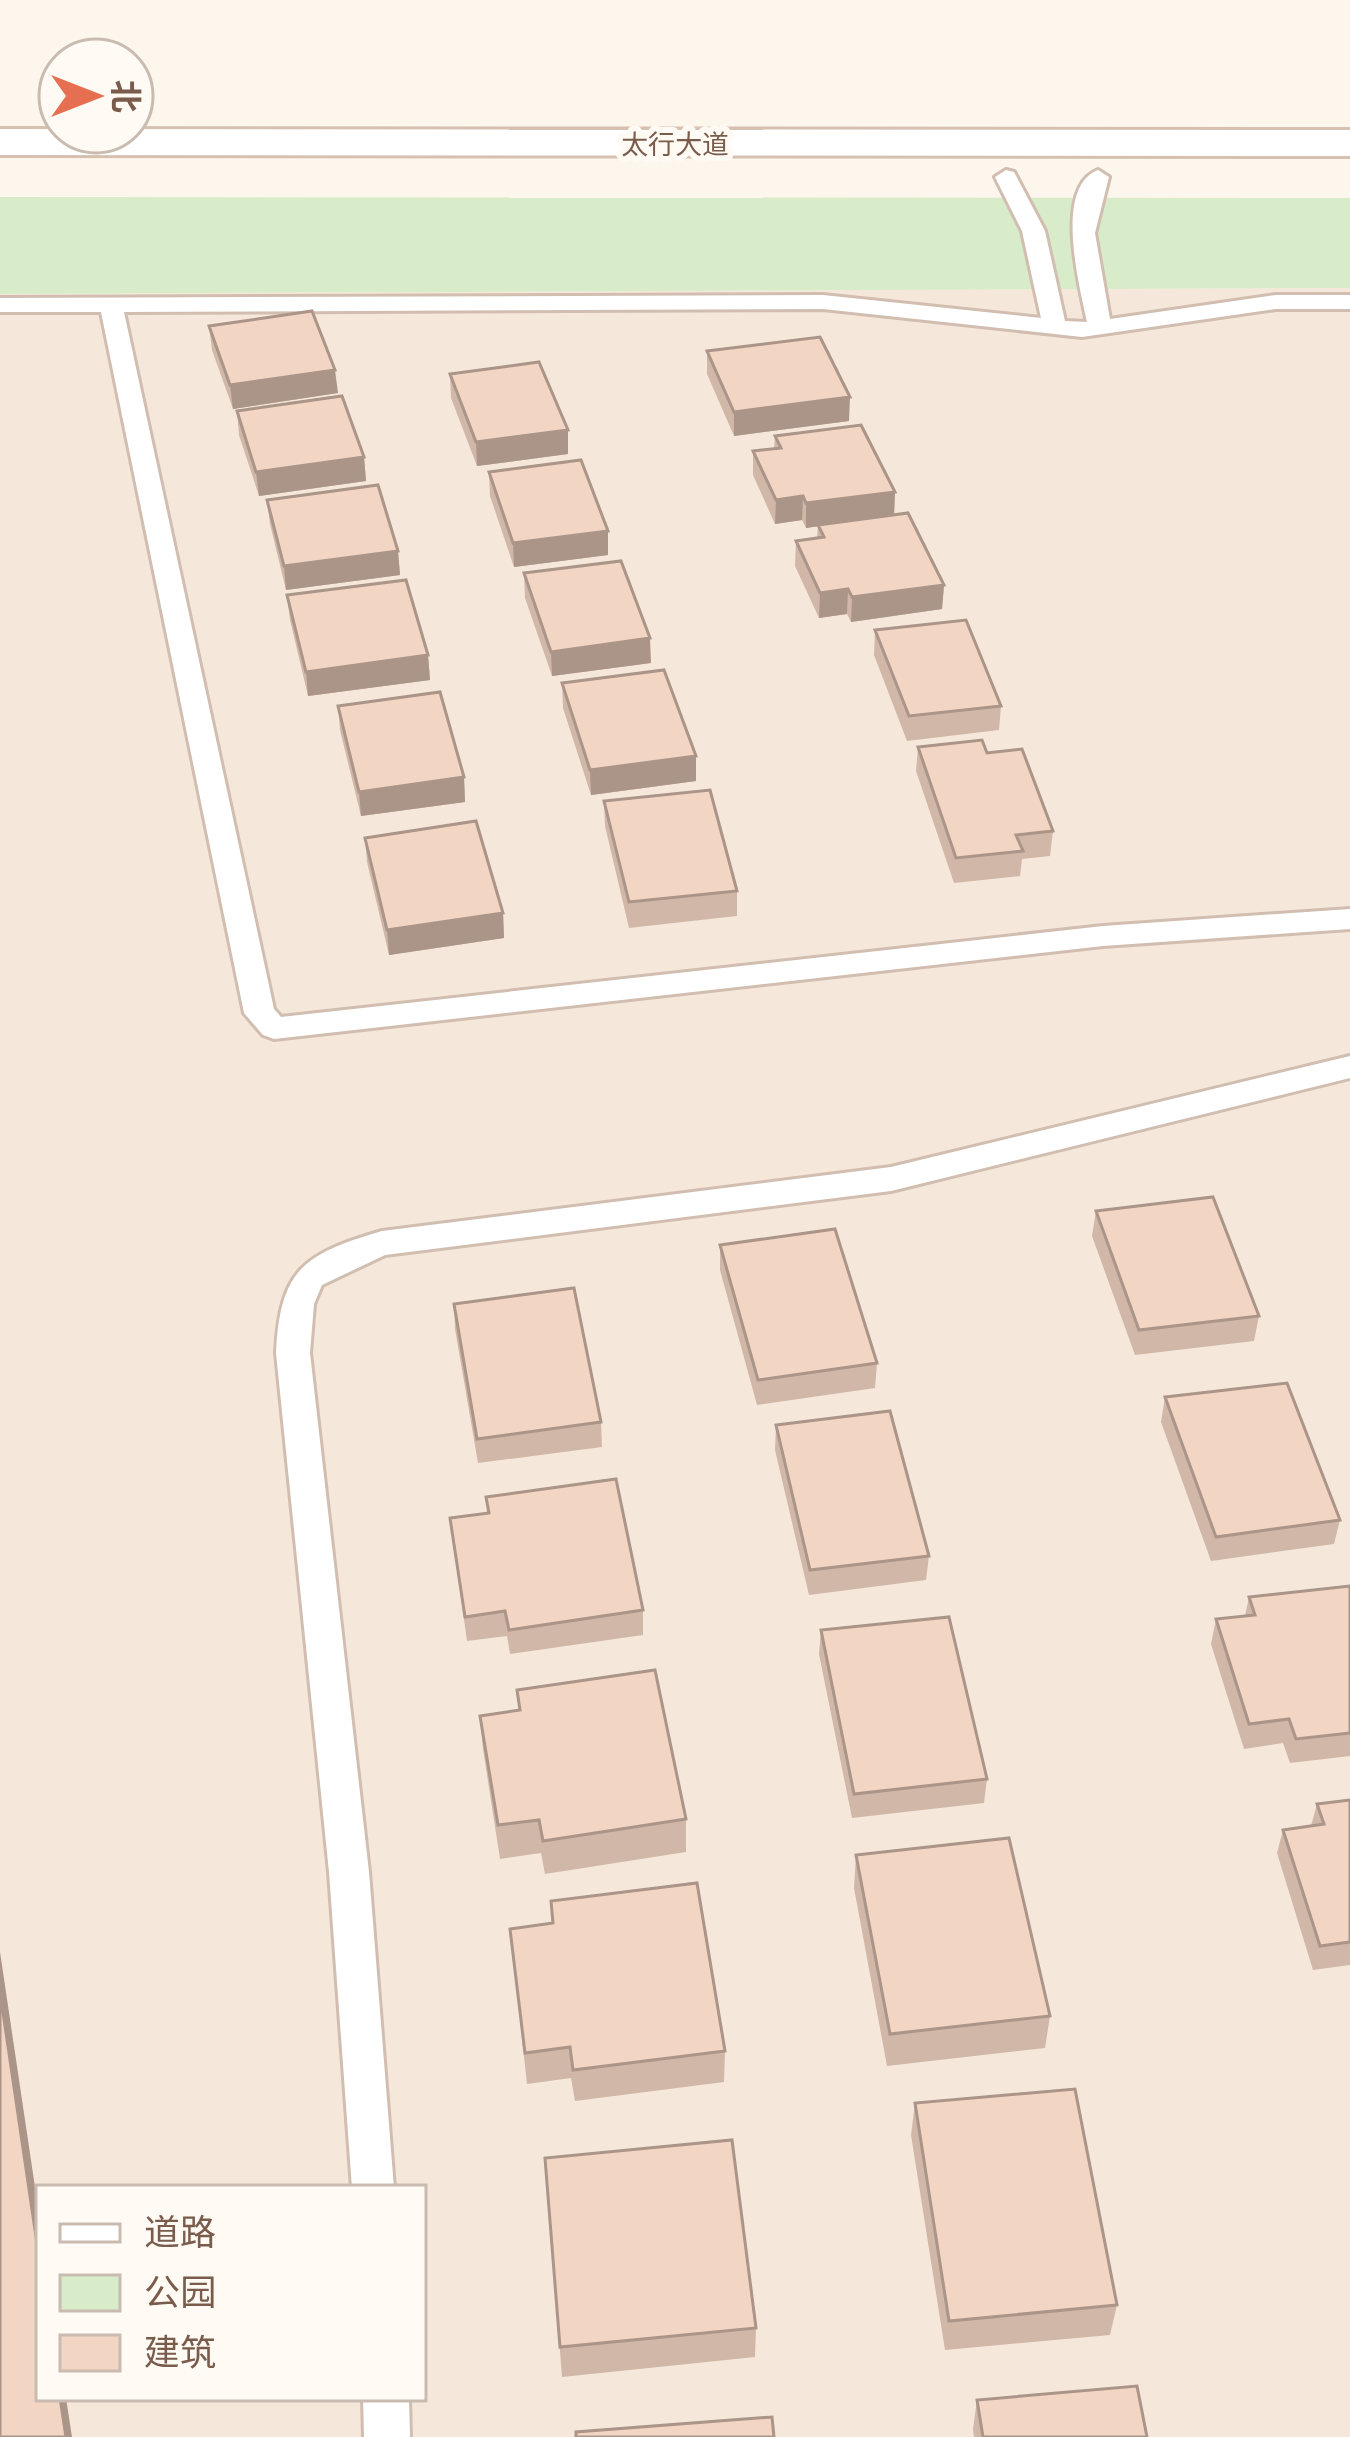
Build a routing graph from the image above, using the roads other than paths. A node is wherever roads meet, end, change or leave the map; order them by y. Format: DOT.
graph roads {
  1 [pos="0,142"];
  2 [pos="1350,143"];
  3 [pos="0,177"];
  4 [pos="1006,177"];
  5 [pos="1098,177"];
  6 [pos="1350,177"];
  7 [pos="1350,302"];
  8 [pos="0,305"];
  9 [pos="111,305"];
  10 [pos="1054,329"];
  11 [pos="1100,329"];
  12 [pos="1350,919"];
  13 [pos="1350,1066"];
  14 [pos="373,2185"];
  15 [pos="386,2401"];
  16 [pos="388,2437"];
  1 -- 2 [label="main road, 太行大道"];
  3 -- 4 [label="main road, 太行大道"];
  4 -- 5 [label="main road, 太行大道"];
  4 -- 10 [label="lane"];
  5 -- 6 [label="main road, 太行大道"];
  5 -- 11 [label="lane"];
  7 -- 11 [label="lane"];
  8 -- 9 [label="lane"];
  9 -- 10 [label="lane"];
  9 -- 12 [label="lane"];
  10 -- 11 [label="lane"];
  13 -- 14 [label="lane"];
  15 -- 16 [label="lane"];
}
